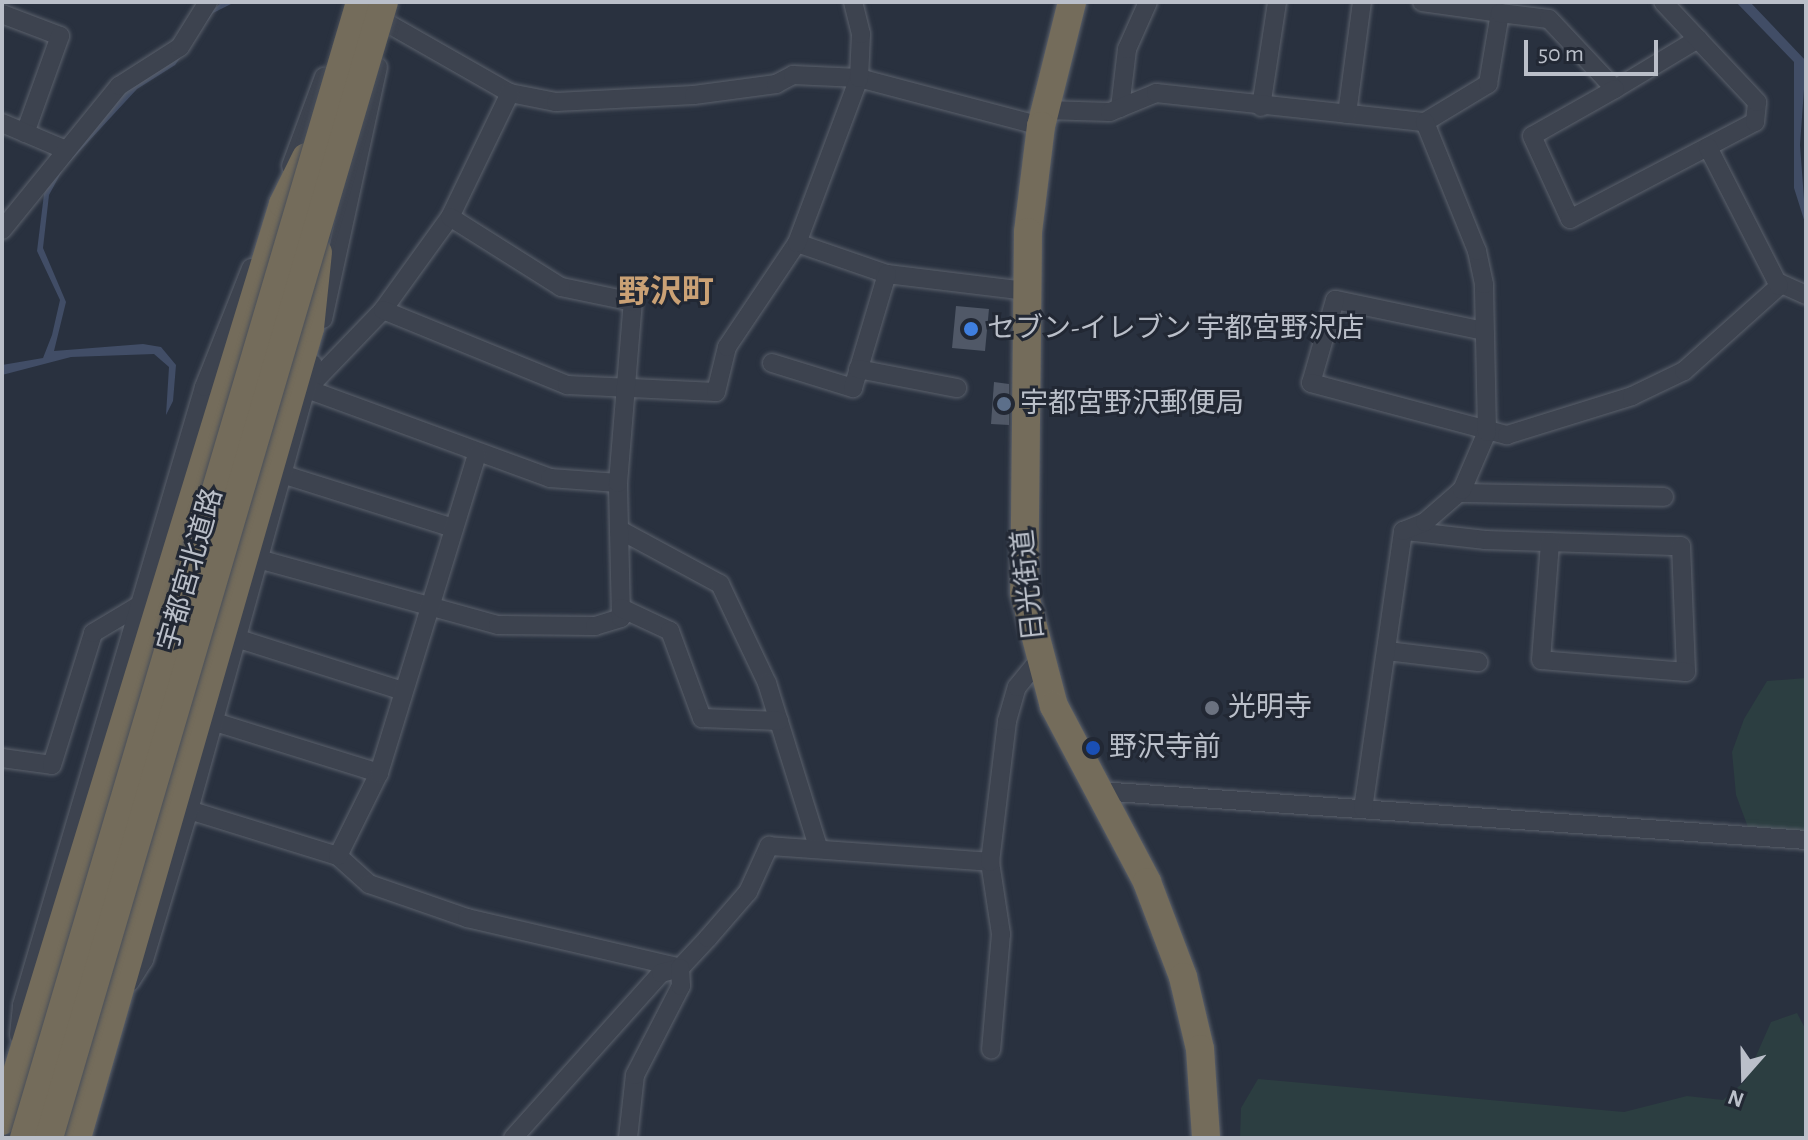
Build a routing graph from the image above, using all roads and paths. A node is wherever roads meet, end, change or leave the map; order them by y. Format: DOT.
graph roads {
  1 [pos="208,2"];
  2 [pos="350,2"];
  3 [pos="360,2"];
  4 [pos="394,2"];
  5 [pos="853,2"];
  6 [pos="1072,2"];
  7 [pos="1148,2"];
  8 [pos="1277,2"];
  9 [pos="1362,2"];
  10 [pos="1422,2"];
  11 [pos="1663,2"];
  12 [pos="386,12"];
  13 [pos="1500,13"];
  14 [pos="2,14"];
  15 [pos="1698,39"];
  16 [pos="859,78"];
  17 [pos="1615,89"];
  18 [pos="510,93"];
  19 [pos="1261,107"];
  20 [pos="328,108"];
  21 [pos="1120,108"];
  22 [pos="1347,114"];
  23 [pos="1043,118"];
  24 [pos="1425,122"];
  25 [pos="2,123"];
  26 [pos="25,133"];
  27 [pos="1708,147"];
  28 [pos="66,150"];
  29 [pos="450,217"];
  30 [pos="321,219"];
  31 [pos="2,230"];
  32 [pos="797,243"];
  33 [pos="887,274"];
  34 [pos="1777,282"];
  35 [pos="1025,291"];
  36 [pos="1806,295"];
  37 [pos="383,310"];
  38 [pos="1484,331"];
  39 [pos="772,363"];
  40 [pos="858,369"];
  41 [pos="957,388"];
  42 [pos="307,389"];
  43 [pos="623,389"];
  44 [pos="1487,432"];
  45 [pos="477,455"];
  46 [pos="285,475"];
  47 [pos="618,483"];
  48 [pos="1459,493"];
  49 [pos="1664,497"];
  50 [pos="453,528"];
  51 [pos="620,530"];
  52 [pos="1403,531"];
  53 [pos="1550,542"];
  54 [pos="262,560"];
  55 [pos="140,605"];
  56 [pos="621,608"];
  57 [pos="427,609"];
  58 [pos="239,639"];
  59 [pos="1387,651"];
  60 [pos="1038,661"];
  61 [pos="1478,662"];
  62 [pos="403,691"];
  63 [pos="779,721"];
  64 [pos="215,722"];
  65 [pos="2,758"];
  66 [pos="379,773"];
  67 [pos="1099,791"];
  68 [pos="1363,809"];
  69 [pos="189,810"];
  70 [pos="1806,840"];
  71 [pos="818,847"];
  72 [pos="338,856"];
  73 [pos="990,862"];
  74 [pos="680,968"];
  75 [pos="114,1008"];
  76 [pos="991,1050"];
  77 [pos="13,1085"];
  78 [pos="2,1121"];
  79 [pos="24,1138"];
  80 [pos="49,1138"];
  81 [pos="77,1138"];
  82 [pos="513,1138"];
  83 [pos="628,1138"];
  84 [pos="1206,1138"];
  1 -- 28 [label="street"];
  2 -- 12 [label="street"];
  2 -- 55 [label="street"];
  3 -- 20 [label="highway, 宇都宮北道路, bridge"];
  4 -- 12 [label="street"];
  5 -- 16 [label="street"];
  6 -- 23 [label="highway, 日光街道"];
  7 -- 21 [label="street"];
  8 -- 19 [label="street"];
  9 -- 22 [label="street"];
  10 -- 13 [label="street"];
  11 -- 15 [label="street"];
  12 -- 18 [label="street"];
  12 -- 30 [label="highway, 宇都宮北道路, bridge"];
  12 -- 42 [label="street"];
  13 -- 17 [label="street"];
  13 -- 24 [label="street"];
  14 -- 26 [label="street"];
  15 -- 17 [label="street"];
  15 -- 27 [label="street"];
  16 -- 18 [label="street"];
  16 -- 23 [label="street"];
  16 -- 32 [label="street"];
  17 -- 27 [label="street"];
  18 -- 29 [label="street"];
  19 -- 21 [label="street"];
  19 -- 22 [label="street"];
  20 -- 77 [label="highway, bridge"];
  20 -- 79 [label="highway, 宇都宮北道路, bridge"];
  21 -- 23 [label="street"];
  22 -- 24 [label="street"];
  23 -- 35 [label="highway, 日光街道"];
  24 -- 38 [label="street"];
  25 -- 26 [label="street"];
  26 -- 28 [label="street"];
  27 -- 34 [label="street"];
  28 -- 31 [label="street"];
  29 -- 37 [label="street"];
  29 -- 43 [label="street"];
  30 -- 75 [label="highway, bridge"];
  30 -- 80 [label="highway, 宇都宮北道路, bridge"];
  32 -- 33 [label="street"];
  32 -- 43 [label="street"];
  33 -- 35 [label="street"];
  33 -- 40 [label="street"];
  34 -- 36 [label="street"];
  34 -- 44 [label="street"];
  35 -- 60 [label="highway, 日光街道"];
  37 -- 42 [label="street"];
  37 -- 43 [label="street"];
  38 -- 44 [label="street"];
  38 -- 44 [label="street"];
  39 -- 40 [label="street"];
  40 -- 41 [label="street"];
  42 -- 45 [label="street"];
  42 -- 46 [label="street"];
  43 -- 47 [label="street"];
  44 -- 48 [label="street"];
  45 -- 47 [label="street"];
  45 -- 50 [label="street"];
  46 -- 50 [label="street"];
  46 -- 54 [label="street"];
  47 -- 51 [label="street"];
  48 -- 49 [label="street"];
  48 -- 52 [label="street"];
  50 -- 57 [label="street"];
  51 -- 56 [label="street"];
  51 -- 63 [label="street"];
  52 -- 53 [label="street"];
  52 -- 59 [label="street"];
  53 -- 53 [label="street"];
  54 -- 57 [label="street"];
  54 -- 58 [label="street"];
  55 -- 65 [label="street"];
  55 -- 77 [label="street"];
  56 -- 57 [label="street"];
  56 -- 63 [label="street"];
  57 -- 62 [label="street"];
  58 -- 62 [label="street"];
  58 -- 64 [label="street"];
  59 -- 61 [label="street"];
  59 -- 68 [label="street"];
  60 -- 67 [label="highway, 日光街道"];
  60 -- 73 [label="street"];
  62 -- 66 [label="street"];
  63 -- 71 [label="street"];
  64 -- 66 [label="street"];
  64 -- 69 [label="street"];
  66 -- 72 [label="street"];
  67 -- 68 [label="street"];
  67 -- 84 [label="highway, 日光街道"];
  68 -- 70 [label="street"];
  69 -- 72 [label="street"];
  69 -- 75 [label="street"];
  71 -- 73 [label="street"];
  71 -- 74 [label="street"];
  72 -- 74 [label="street"];
  73 -- 76 [label="street"];
  74 -- 82 [label="street"];
  74 -- 83 [label="street"];
  75 -- 81 [label="highway"];
  77 -- 78 [label="highway"];
}
